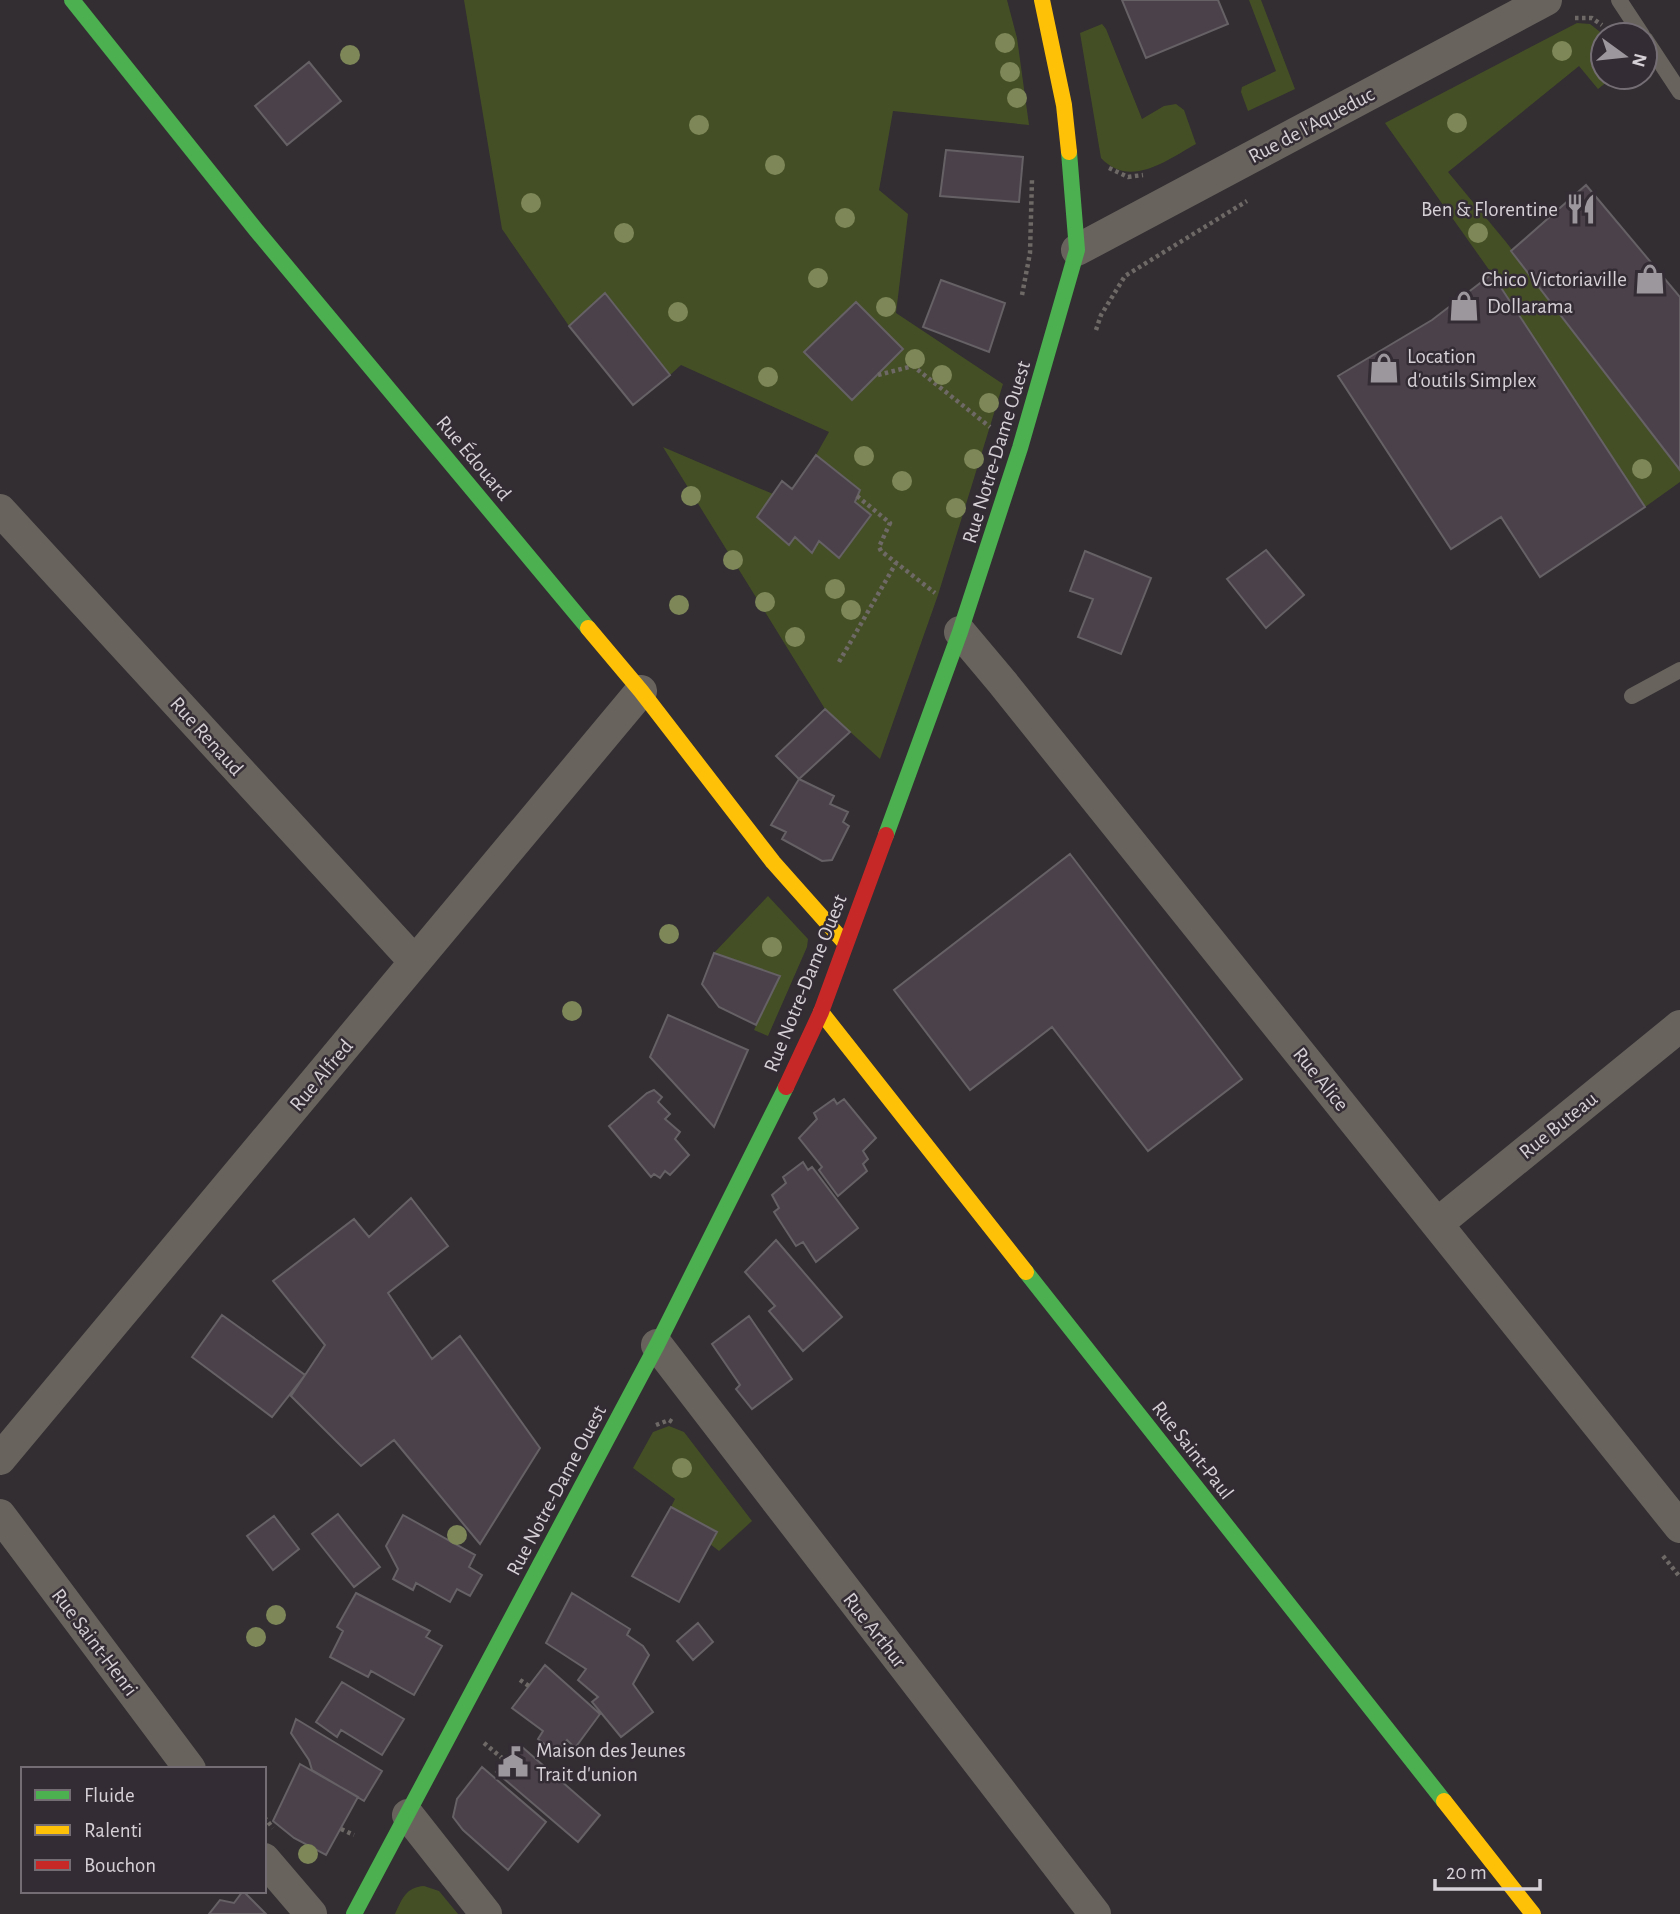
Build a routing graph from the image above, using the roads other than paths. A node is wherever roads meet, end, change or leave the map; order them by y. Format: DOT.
graph roads {
  1 [pos="72,0"];
  2 [pos="1042,0"];
  3 [pos="1546,0"];
  4 [pos="1619,0"];
  5 [pos="1633,21"];
  6 [pos="1659,60"];
  7 [pos="1680,92"];
  8 [pos="1077,250"];
  9 [pos="0,510"];
  10 [pos="960,632"];
  11 [pos="1680,670"];
  12 [pos="641,691"];
  13 [pos="1632,696"];
  14 [pos="845,943"];
  15 [pos="415,962"];
  16 [pos="821,1012"];
  17 [pos="1680,1026"];
  18 [pos="1437,1224"];
  19 [pos="657,1345"];
  20 [pos="0,1460"];
  21 [pos="0,1515"];
  22 [pos="1680,1527"];
  23 [pos="189,1767"];
  24 [pos="408,1815"];
  25 [pos="266,1860"];
  26 [pos="311,1914"];
  27 [pos="354,1914"];
  28 [pos="486,1914"];
  29 [pos="1095,1914"];
  30 [pos="1533,1914"];
  1 -- 12 [label="street, Rue Édouard"];
  2 -- 8 [label="street, Rue Notre-Dame Ouest"];
  3 -- 8 [label="street, Rue de l'Aqueduc"];
  4 -- 5 [label="lane"];
  6 -- 7 [label="lane"];
  8 -- 10 [label="street, Rue Notre-Dame Ouest"];
  9 -- 15 [label="street, Rue Renaud"];
  10 -- 14 [label="street, Rue Notre-Dame Ouest"];
  10 -- 18 [label="street, Rue Alice"];
  11 -- 13 [label="lane"];
  12 -- 14 [label="street, Rue Édouard"];
  12 -- 15 [label="street, Rue Alfred"];
  14 -- 16 [label="street, Rue Notre-Dame Ouest"];
  15 -- 20 [label="street, Rue Alfred"];
  16 -- 19 [label="street, Rue Notre-Dame Ouest"];
  16 -- 30 [label="street, Rue Saint-Paul"];
  17 -- 18 [label="street, Rue Buteau"];
  18 -- 22 [label="street, Rue Alice"];
  19 -- 24 [label="street, Rue Notre-Dame Ouest"];
  19 -- 29 [label="street, Rue Arthur"];
  21 -- 23 [label="street, Rue Saint-Henri"];
  24 -- 27 [label="street, Rue Notre-Dame Ouest"];
  24 -- 28 [label="street"];
  25 -- 26 [label="street"];
}
